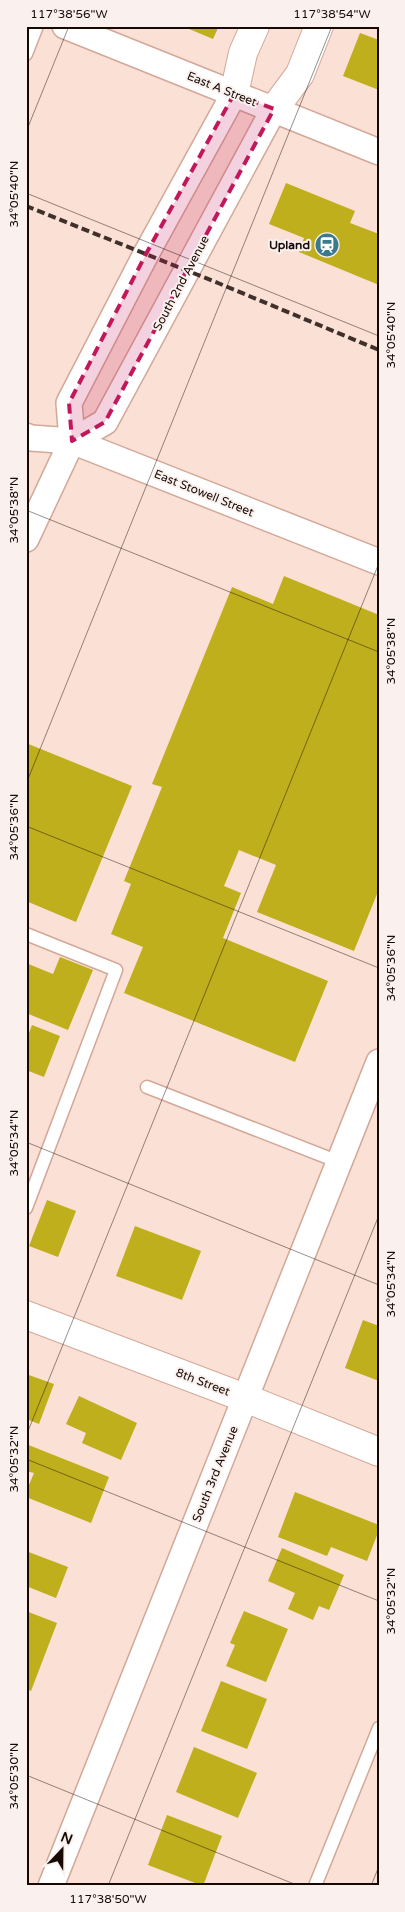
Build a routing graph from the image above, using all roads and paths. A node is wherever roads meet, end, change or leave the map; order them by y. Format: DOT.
graph roads {
  1 [pos="37,26"];
  2 [pos="65,26"];
  3 [pos="255,26"];
  4 [pos="319,26"];
  5 [pos="26,54"];
  6 [pos="234,94"];
  7 [pos="274,110"];
  8 [pos="379,152"];
  9 [pos="26,436"];
  10 [pos="72,441"];
  11 [pos="26,539"];
  12 [pos="379,562"];
  13 [pos="26,934"];
  14 [pos="379,1062"];
  15 [pos="147,1088"];
  16 [pos="339,1162"];
  17 [pos="26,1208"];
  18 [pos="26,1315"];
  19 [pos="245,1398"];
  20 [pos="379,1452"];
  21 [pos="379,1728"];
  22 [pos="51,1886"];
  23 [pos="316,1886"];
  1 -- 5 [label="lane"];
  2 -- 6 [label="street, East A Street"];
  3 -- 6 [label="street"];
  4 -- 7 [label="street"];
  6 -- 7 [label="street, East A Street"];
  6 -- 10 [label="street"];
  7 -- 8 [label="street, East A Street"];
  7 -- 10 [label="street, South 2nd Avenue"];
  9 -- 10 [label="street, East Stowell Street"];
  10 -- 11 [label="street"];
  10 -- 12 [label="street, East Stowell Street"];
  13 -- 17 [label="lane"];
  14 -- 16 [label="street, South 3rd Avenue"];
  15 -- 16 [label="lane"];
  16 -- 19 [label="street, South 3rd Avenue"];
  18 -- 19 [label="street, 8th Street"];
  19 -- 20 [label="street, 8th Street"];
  19 -- 22 [label="street, South 3rd Avenue"];
  21 -- 23 [label="lane"];
}
